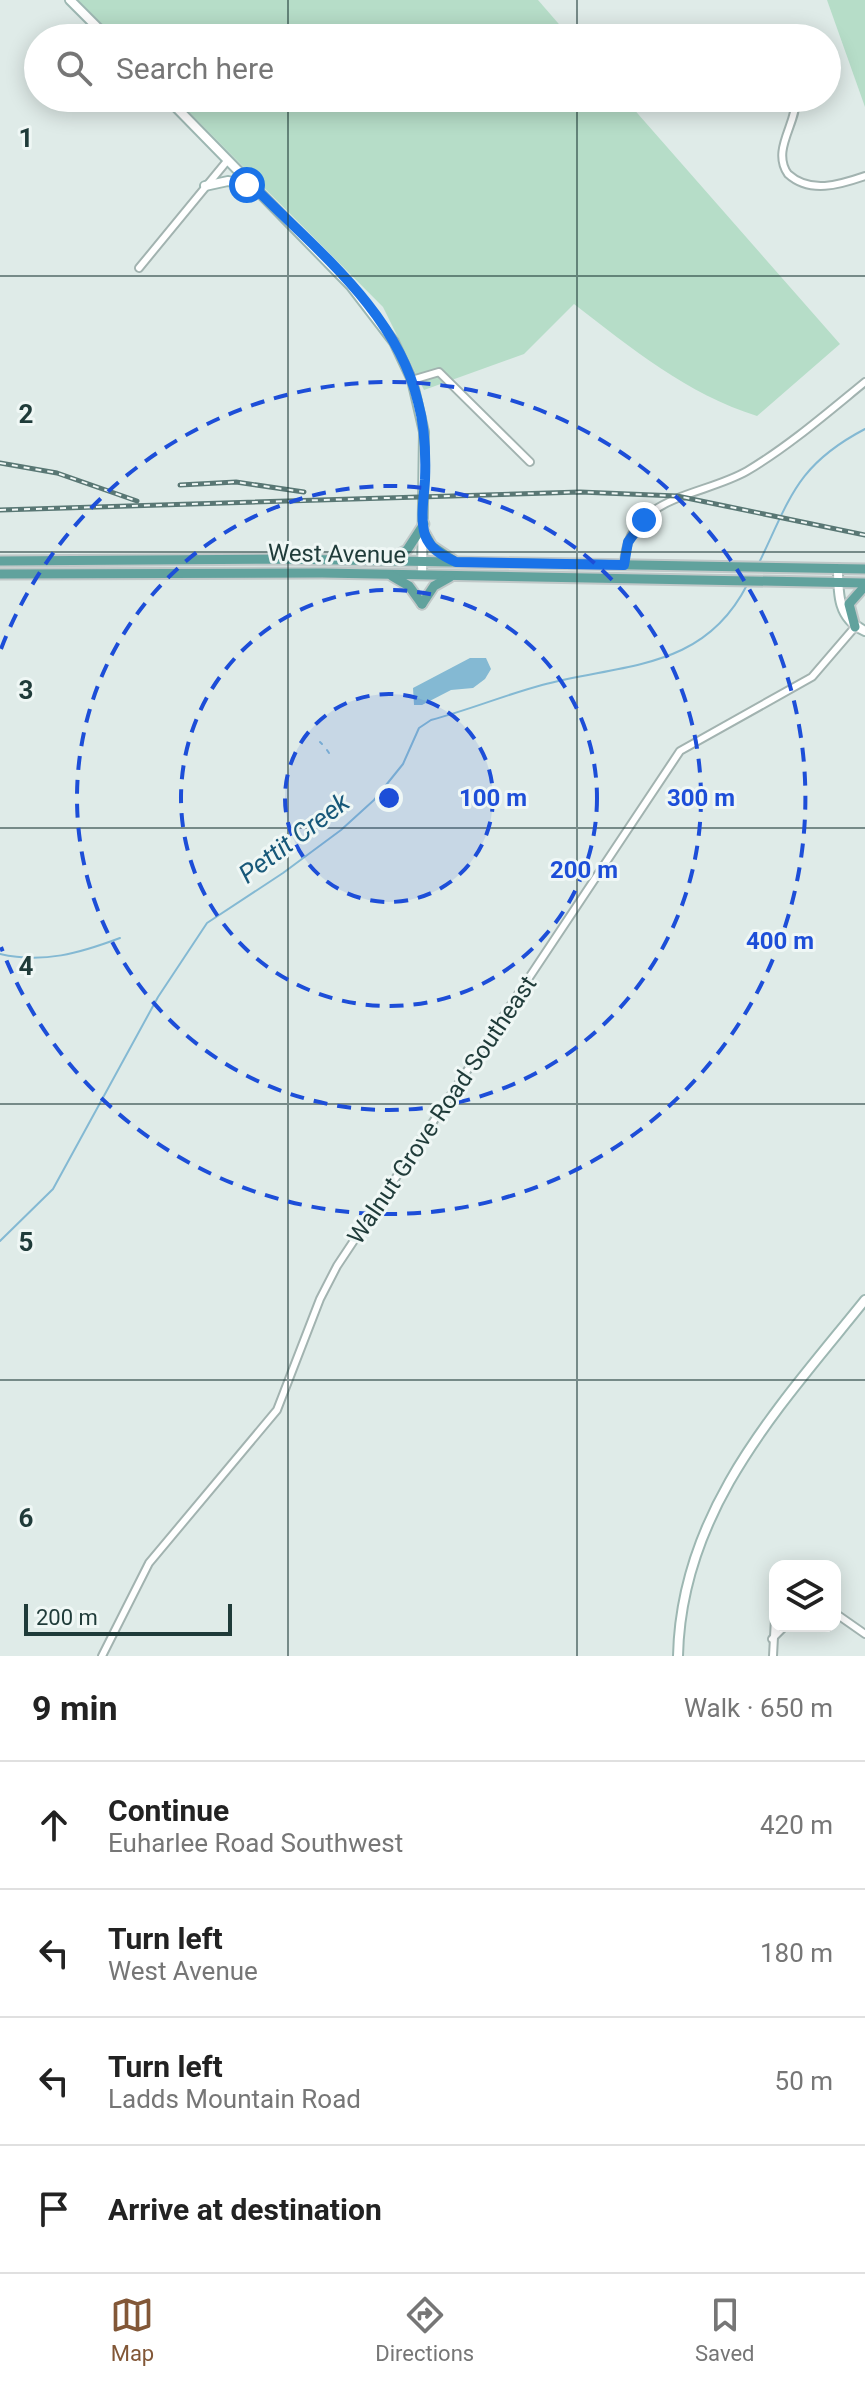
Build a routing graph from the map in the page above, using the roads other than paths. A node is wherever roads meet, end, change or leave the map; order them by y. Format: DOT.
graph roads {
  1 [pos="70,0"];
  2 [pos="94,24"];
  3 [pos="180,112"];
  4 [pos="796,112"];
  5 [pos="227,161"];
  6 [pos="865,176"];
  7 [pos="205,186"];
  8 [pos="254,187"];
  9 [pos="139,268"];
  10 [pos="412,380"];
  11 [pos="865,382"];
  12 [pos="530,462"];
  13 [pos="424,528"];
  14 [pos="0,561"];
  15 [pos="386,561"];
  16 [pos="422,562"];
  17 [pos="456,562"];
  18 [pos="624,565"];
  19 [pos="838,568"];
  20 [pos="865,569"];
  21 [pos="0,574"];
  22 [pos="385,574"];
  23 [pos="422,575"];
  24 [pos="453,576"];
  25 [pos="838,582"];
  26 [pos="865,584"];
  27 [pos="855,627"];
  28 [pos="865,631"];
  29 [pos="865,1300"];
  30 [pos="841,1617"];
  31 [pos="773,1632"];
  32 [pos="779,1632"];
  33 [pos="865,1634"];
  34 [pos="772,1639"];
  35 [pos="102,1656"];
  36 [pos="678,1656"];
  37 [pos="773,1656"];
  1 -- 2 [label="main road"];
  3 -- 5 [label="main road"];
  4 -- 6 [label="street"];
  5 -- 7 [label="street"];
  5 -- 8 [label="main road"];
  7 -- 8 [label="main road"];
  7 -- 9 [label="street"];
  8 -- 10 [label="main road"];
  10 -- 12 [label="street"];
  10 -- 13 [label="main road"];
  11 -- 18 [label="street"];
  13 -- 15 [label="main road"];
  13 -- 16 [label="main road"];
  13 -- 17 [label="main road"];
  14 -- 15 [label="main road, West Avenue"];
  15 -- 16 [label="main road, West Avenue"];
  16 -- 17 [label="main road, West Avenue"];
  16 -- 23 [label="main road"];
  17 -- 18 [label="main road, West Avenue"];
  18 -- 19 [label="main road, West Avenue"];
  19 -- 20 [label="main road, West Avenue"];
  19 -- 25 [label="main road"];
  21 -- 22 [label="main road, West Avenue"];
  22 -- 23 [label="main road, West Avenue"];
  22 -- 24 [label="main road"];
  23 -- 24 [label="main road, West Avenue"];
  24 -- 25 [label="main road, West Avenue"];
  25 -- 26 [label="main road, West Avenue"];
  25 -- 27 [label="main road"];
  26 -- 27 [label="main road"];
  27 -- 28 [label="main road"];
  27 -- 35 [label="street, Walnut Grove Road Southeast"];
  29 -- 36 [label="main road"];
  30 -- 33 [label="street"];
  31 -- 34 [label="street"];
  32 -- 34 [label="street"];
  34 -- 37 [label="street"];
}
